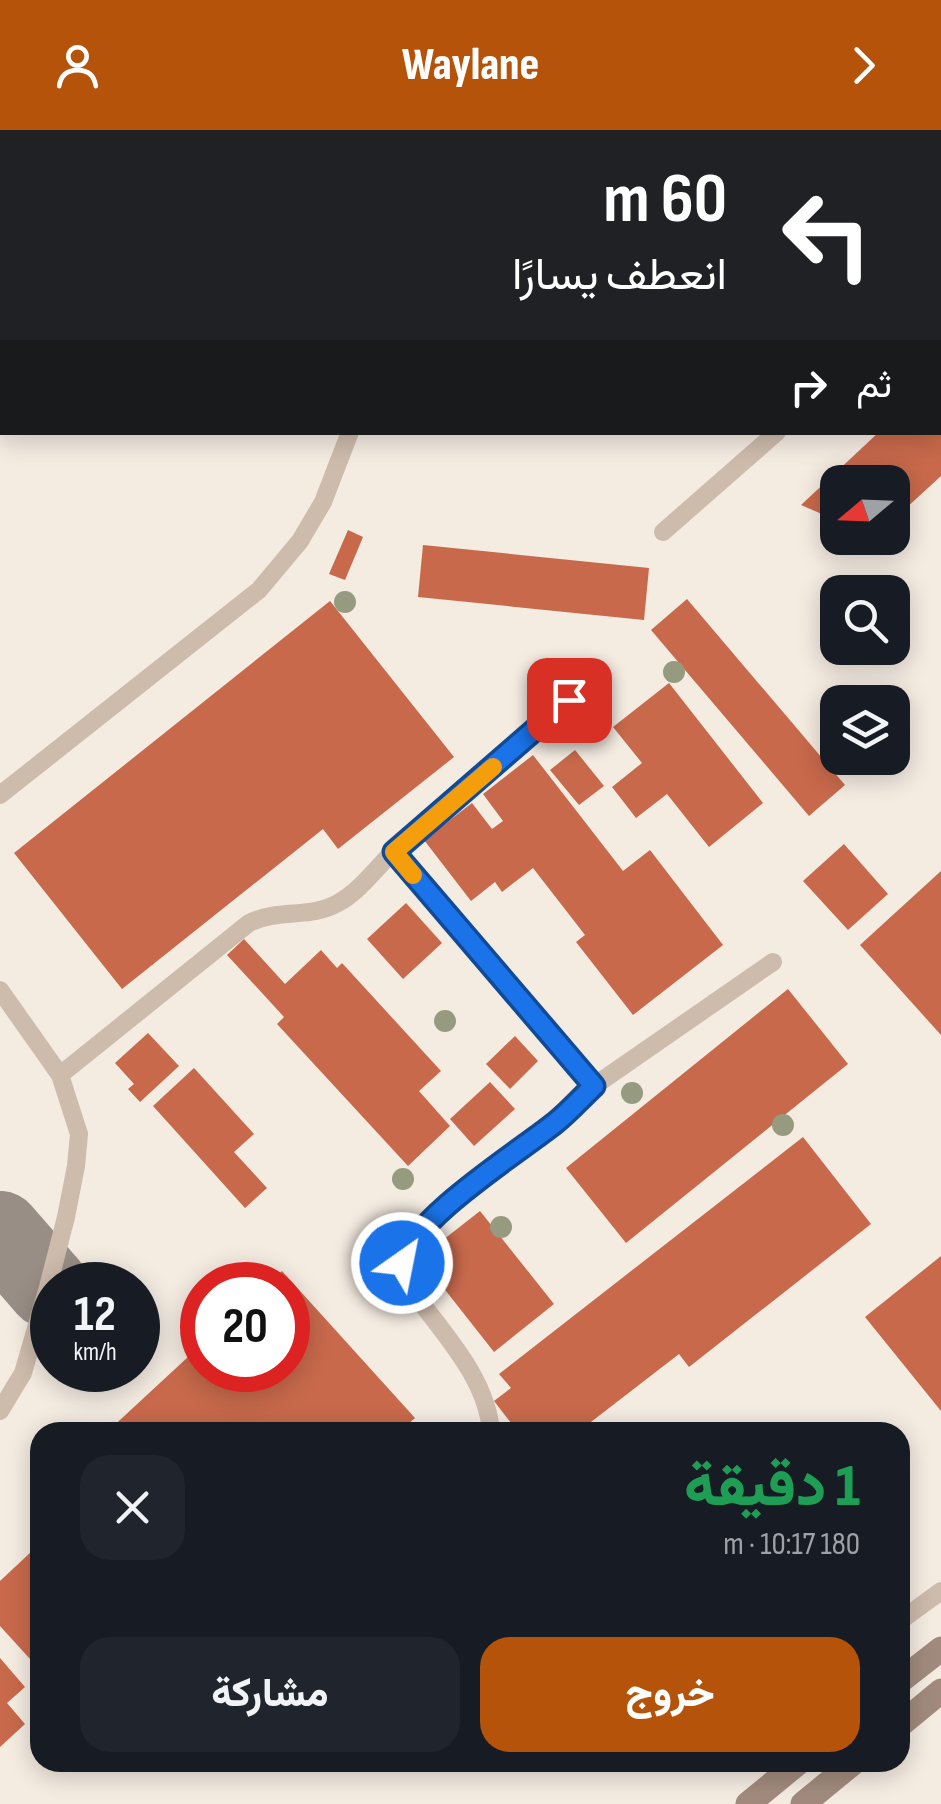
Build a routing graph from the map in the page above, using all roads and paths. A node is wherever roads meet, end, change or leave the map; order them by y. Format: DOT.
graph roads {
  1 [pos="349,435"];
  2 [pos="774,435"];
  3 [pos="663,532"];
  4 [pos="569,700"];
  5 [pos="0,794"];
  6 [pos="394,852"];
  7 [pos="773,962"];
  8 [pos="0,990"];
  9 [pos="60,1075"];
  10 [pos="594,1086"];
  11 [pos="0,1411"];
  12 [pos="489,1422"];
  13 [pos="941,1592"];
  14 [pos="910,1615"];
  15 [pos="941,1648"];
  16 [pos="910,1673"];
  17 [pos="941,1691"];
  18 [pos="910,1717"];
  19 [pos="842,1772"];
  20 [pos="777,1773"];
  21 [pos="748,1804"];
  22 [pos="803,1804"];
  1 -- 5 [label="lane"];
  2 -- 3 [label="lane"];
  4 -- 6 [label="lane"];
  6 -- 9 [label="lane"];
  6 -- 10 [label="lane"];
  7 -- 10 [label="lane"];
  8 -- 9 [label="lane"];
  9 -- 11 [label="lane"];
  10 -- 12 [label="lane"];
  13 -- 14 [label="lane"];
  15 -- 16 [label="main road"];
  17 -- 18 [label="main road"];
  19 -- 22 [label="main road"];
  20 -- 21 [label="main road"];
}
